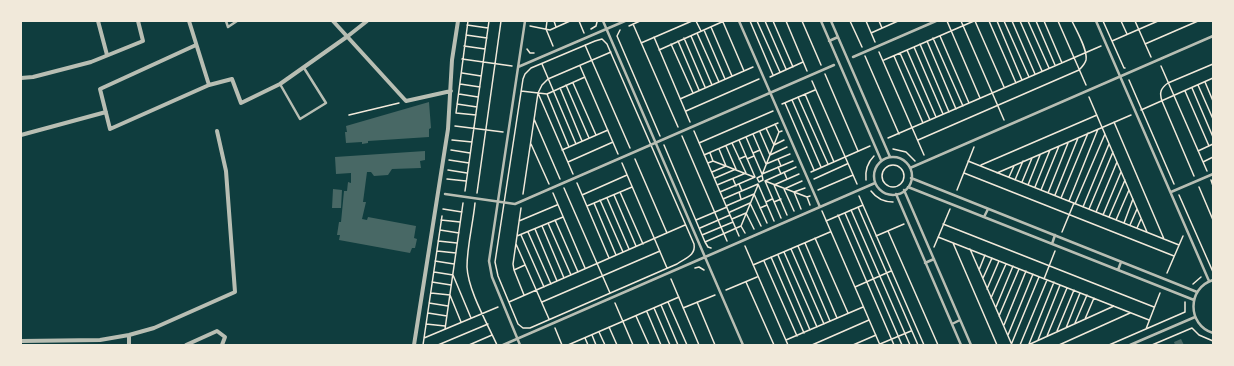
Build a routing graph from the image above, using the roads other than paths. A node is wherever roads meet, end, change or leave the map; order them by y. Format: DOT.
graph roads {
  1 [pos="98,21"];
  2 [pos="138,21"];
  3 [pos="189,21"];
  4 [pos="226,21"];
  5 [pos="237,21"];
  6 [pos="333,21"];
  7 [pos="367,21"];
  8 [pos="458,21"];
  9 [pos="525,21"];
  10 [pos="603,21"];
  11 [pos="625,21"];
  12 [pos="739,21"];
  13 [pos="821,21"];
  14 [pos="831,21"];
  15 [pos="936,21"];
  16 [pos="1096,21"];
  17 [pos="607,29"];
  18 [pos="348,36"];
  19 [pos="1213,36"];
  20 [pos="838,38"];
  21 [pos="830,41"];
  22 [pos="196,45"];
  23 [pos="108,55"];
  24 [pos="853,57"];
  25 [pos="834,66"];
  26 [pos="518,67"];
  27 [pos="304,68"];
  28 [pos="1120,77"];
  29 [pos="21,78"];
  30 [pos="280,84"];
  31 [pos="209,85"];
  32 [pos="451,91"];
  33 [pos="770,93"];
  34 [pos="106,112"];
  35 [pos="217,131"];
  36 [pos="21,135"];
  37 [pos="656,143"];
  38 [pos="890,157"];
  39 [pos="881,160"];
  40 [pos="910,168"];
  41 [pos="1213,174"];
  42 [pos="911,178"];
  43 [pos="875,183"];
  44 [pos="908,187"];
  45 [pos="904,190"];
  46 [pos="1171,192"];
  47 [pos="445,194"];
  48 [pos="896,194"];
  49 [pos="498,201"];
  50 [pos="820,207"];
  51 [pos="988,208"];
  52 [pos="984,217"];
  53 [pos="1055,235"];
  54 [pos="1052,244"];
  55 [pos="705,257"];
  56 [pos="934,259"];
  57 [pos="1121,262"];
  58 [pos="925,263"];
  59 [pos="1118,270"];
  60 [pos="1213,280"];
  61 [pos="1209,281"];
  62 [pos="1197,292"];
  63 [pos="1194,300"];
  64 [pos="1195,317"];
  65 [pos="960,320"];
  66 [pos="952,324"];
  67 [pos="1213,332"];
  68 [pos="129,334"];
  69 [pos="518,338"];
  70 [pos="21,341"];
  71 [pos="129,345"];
  72 [pos="186,345"];
  73 [pos="222,345"];
  74 [pos="414,345"];
  75 [pos="503,345"];
  76 [pos="520,345"];
  77 [pos="743,345"];
  78 [pos="961,345"];
  79 [pos="971,345"];
  80 [pos="1130,345"];
  1 -- 23 [label="street"];
  2 -- 23 [label="street"];
  3 -- 22 [label="street"];
  4 -- 5 [label="lane"];
  6 -- 18 [label="street"];
  7 -- 18 [label="street"];
  8 -- 32 [label="street"];
  9 -- 26 [label="lane"];
  10 -- 17 [label="lane"];
  11 -- 17 [label="lane"];
  12 -- 33 [label="lane"];
  13 -- 21 [label="lane"];
  14 -- 20 [label="lane"];
  15 -- 24 [label="lane"];
  16 -- 28 [label="lane"];
  17 -- 26 [label="lane"];
  17 -- 37 [label="lane"];
  18 -- 27 [label="street"];
  18 -- 32 [label="street"];
  19 -- 28 [label="lane"];
  20 -- 21 [label="lane"];
  20 -- 38 [label="lane"];
  21 -- 39 [label="lane"];
  22 -- 31 [label="street"];
  22 -- 34 [label="street"];
  23 -- 29 [label="street"];
  25 -- 33 [label="lane"];
  26 -- 49 [label="lane"];
  27 -- 30 [label="street"];
  27 -- 30 [label="lane"];
  28 -- 40 [label="lane"];
  28 -- 46 [label="lane"];
  30 -- 31 [label="street"];
  31 -- 34 [label="street"];
  32 -- 74 [label="street"];
  33 -- 37 [label="lane"];
  33 -- 50 [label="lane"];
  34 -- 36 [label="street"];
  35 -- 68 [label="street"];
  37 -- 49 [label="lane"];
  37 -- 55 [label="lane"];
  38 -- 39 [label="lane"];
  38 -- 40 [label="lane"];
  39 -- 43 [label="lane"];
  40 -- 42 [label="lane"];
  41 -- 46 [label="lane"];
  42 -- 44 [label="lane"];
  42 -- 51 [label="lane"];
  43 -- 48 [label="lane"];
  43 -- 50 [label="lane"];
  44 -- 45 [label="lane"];
  44 -- 52 [label="lane"];
  45 -- 48 [label="lane"];
  45 -- 56 [label="lane"];
  46 -- 61 [label="lane"];
  47 -- 49 [label="lane"];
  48 -- 58 [label="lane"];
  49 -- 69 [label="lane"];
  50 -- 55 [label="lane"];
  51 -- 52 [label="lane"];
  51 -- 53 [label="lane"];
  52 -- 54 [label="lane"];
  53 -- 54 [label="lane"];
  53 -- 57 [label="lane"];
  54 -- 59 [label="lane"];
  55 -- 69 [label="lane"];
  55 -- 77 [label="lane"];
  56 -- 58 [label="lane"];
  56 -- 65 [label="lane"];
  57 -- 59 [label="lane"];
  57 -- 62 [label="lane"];
  58 -- 66 [label="lane"];
  59 -- 63 [label="lane"];
  60 -- 61 [label="lane"];
  61 -- 62 [label="lane"];
  62 -- 63 [label="lane"];
  63 -- 64 [label="lane"];
  64 -- 67 [label="lane"];
  64 -- 80 [label="lane"];
  65 -- 66 [label="lane"];
  65 -- 79 [label="lane"];
  66 -- 78 [label="lane"];
  68 -- 70 [label="street"];
  68 -- 71 [label="street"];
  69 -- 75 [label="lane"];
  69 -- 76 [label="lane"];
  72 -- 73 [label="street"];
}
